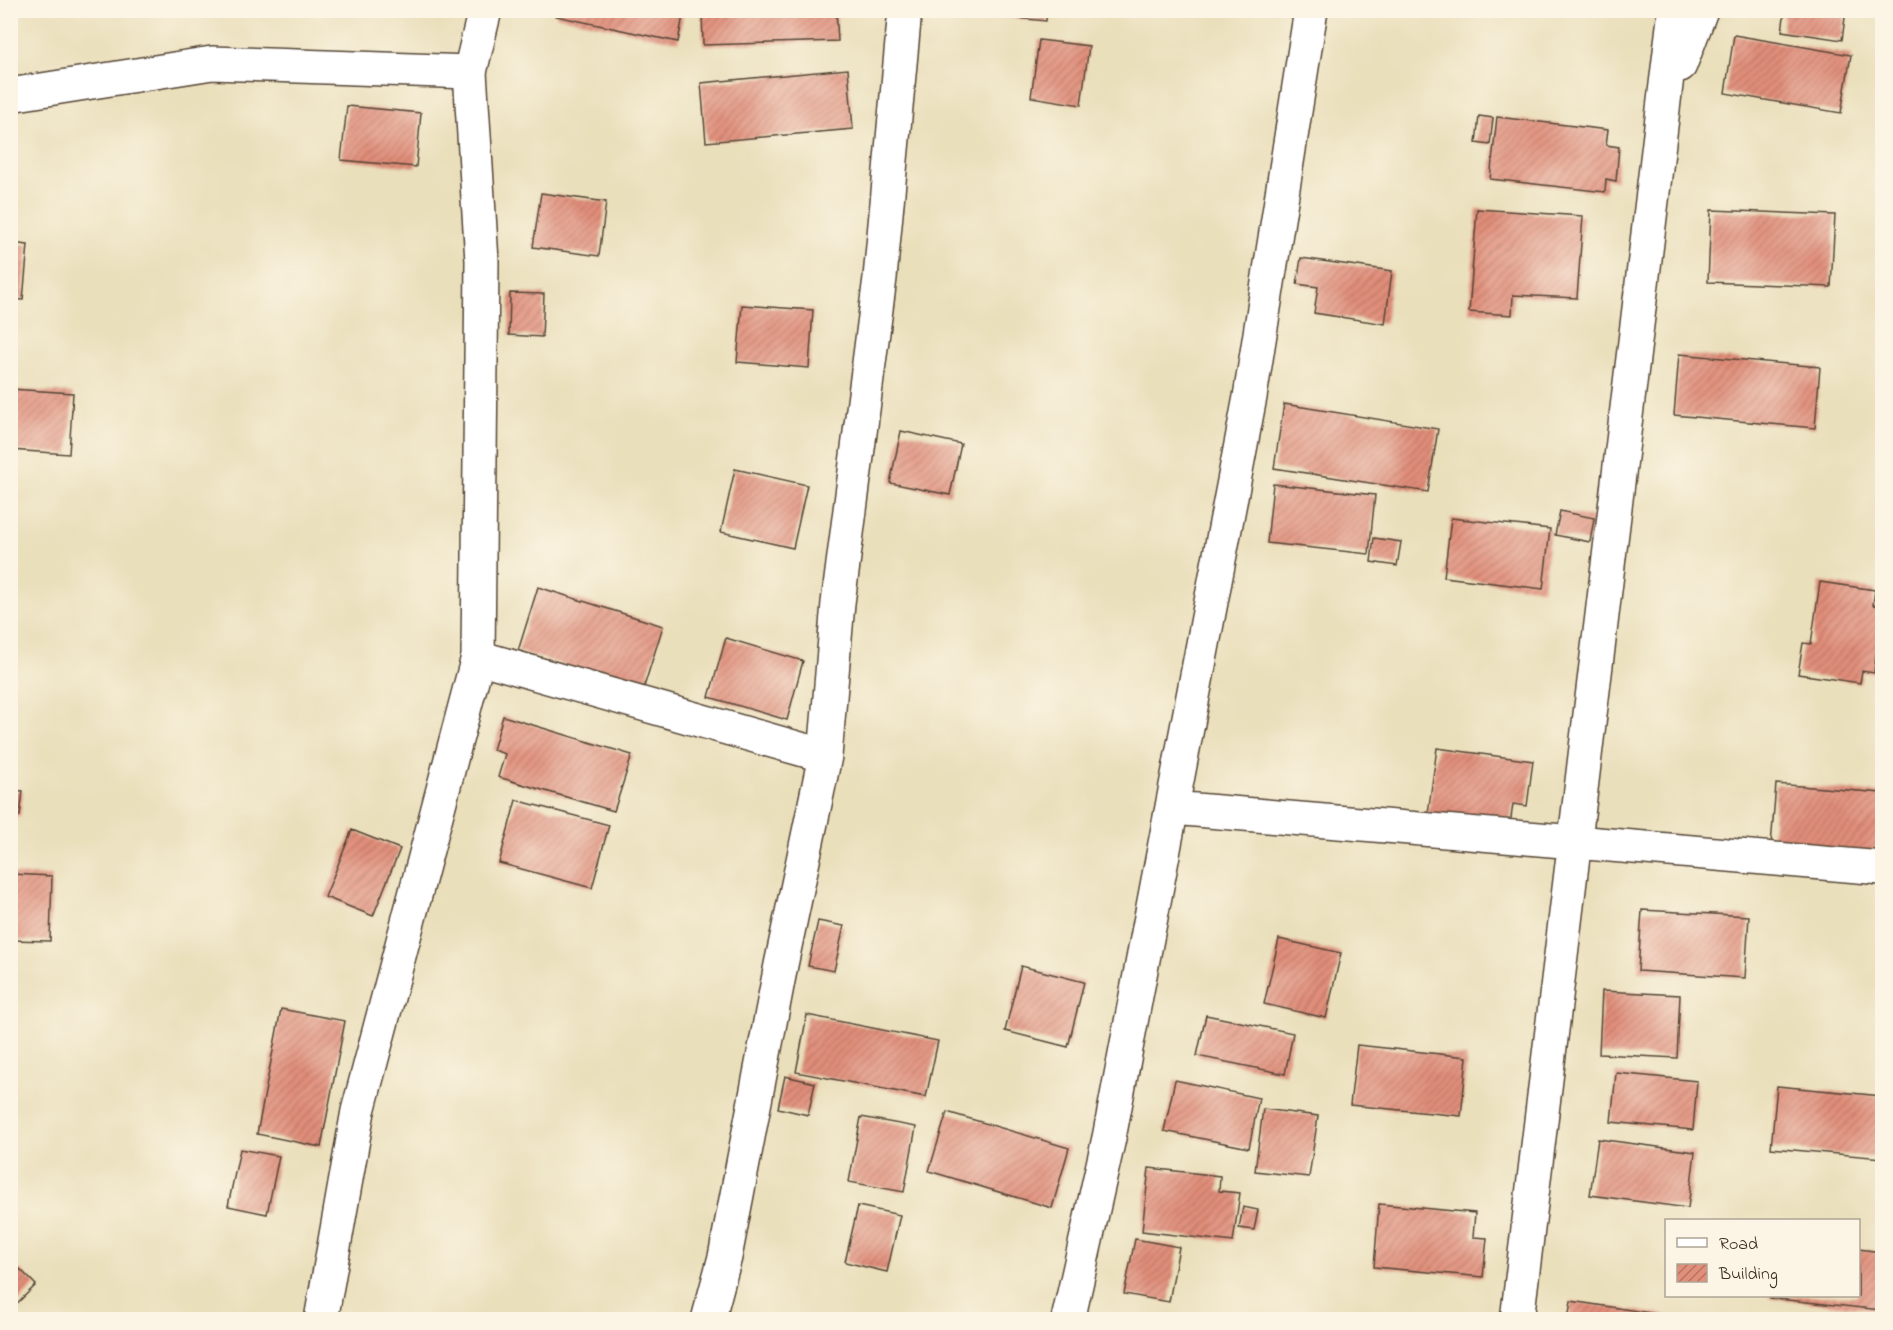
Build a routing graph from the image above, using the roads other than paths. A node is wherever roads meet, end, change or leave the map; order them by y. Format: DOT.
graph roads {
  1 [pos="485,10"];
  2 [pos="905,10"];
  3 [pos="1311,10"];
  4 [pos="1675,10"];
  5 [pos="1701,10"];
  6 [pos="470,72"];
  7 [pos="10,95"];
  8 [pos="1663,105"];
  9 [pos="478,657"];
  10 [pos="825,756"];
  11 [pos="1172,808"];
  12 [pos="1574,841"];
  13 [pos="1882,868"];
  14 [pos="321,1320"];
  15 [pos="708,1320"];
  16 [pos="1068,1320"];
  17 [pos="1517,1320"];
  1 -- 6 [label="street"];
  2 -- 10 [label="street"];
  3 -- 11 [label="street"];
  4 -- 8 [label="street"];
  5 -- 8 [label="street"];
  6 -- 7 [label="street"];
  6 -- 9 [label="street"];
  8 -- 12 [label="street"];
  9 -- 10 [label="street"];
  9 -- 14 [label="street"];
  10 -- 15 [label="street"];
  11 -- 12 [label="street"];
  11 -- 16 [label="street"];
  12 -- 13 [label="street"];
  12 -- 17 [label="street"];
}
